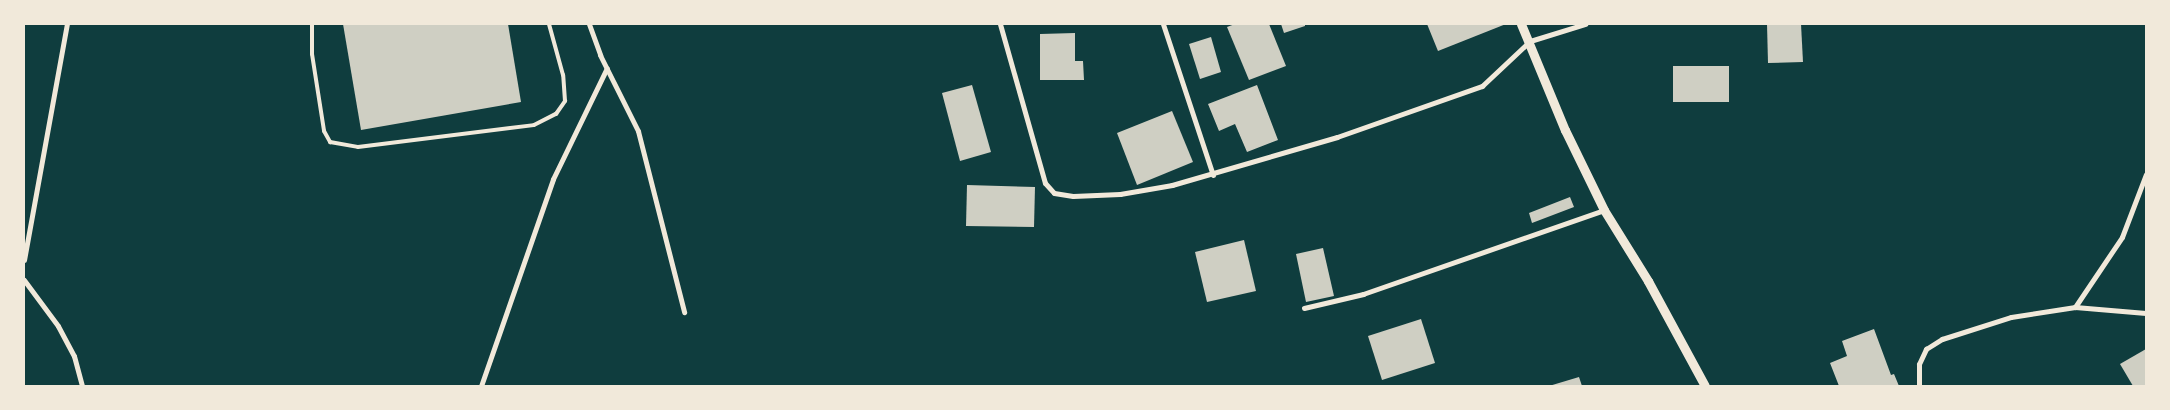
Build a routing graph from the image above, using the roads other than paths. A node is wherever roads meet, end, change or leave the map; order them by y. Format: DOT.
graph roads {
  1 [pos="67,24"];
  2 [pos="312,24"];
  3 [pos="549,24"];
  4 [pos="589,24"];
  5 [pos="1000,24"];
  6 [pos="1163,24"];
  7 [pos="1521,24"];
  8 [pos="1585,24"];
  9 [pos="1530,41"];
  10 [pos="607,68"];
  11 [pos="2146,174"];
  12 [pos="1213,175"];
  13 [pos="1604,210"];
  14 [pos="24,260"];
  15 [pos="24,280"];
  16 [pos="2075,307"];
  17 [pos="1304,308"];
  18 [pos="684,312"];
  19 [pos="2146,313"];
  20 [pos="82,386"];
  21 [pos="481,386"];
  22 [pos="1705,386"];
  23 [pos="1919,386"];
  1 -- 14 [label="street"];
  2 -- 3 [label="lane"];
  4 -- 10 [label="street"];
  5 -- 12 [label="street"];
  6 -- 12 [label="street"];
  7 -- 9 [label="street"];
  8 -- 9 [label="street"];
  9 -- 12 [label="street"];
  9 -- 13 [label="street"];
  10 -- 18 [label="street"];
  10 -- 21 [label="street"];
  11 -- 16 [label="street"];
  13 -- 17 [label="street"];
  13 -- 22 [label="street"];
  15 -- 20 [label="street"];
  16 -- 19 [label="street"];
  16 -- 23 [label="street"];
}
